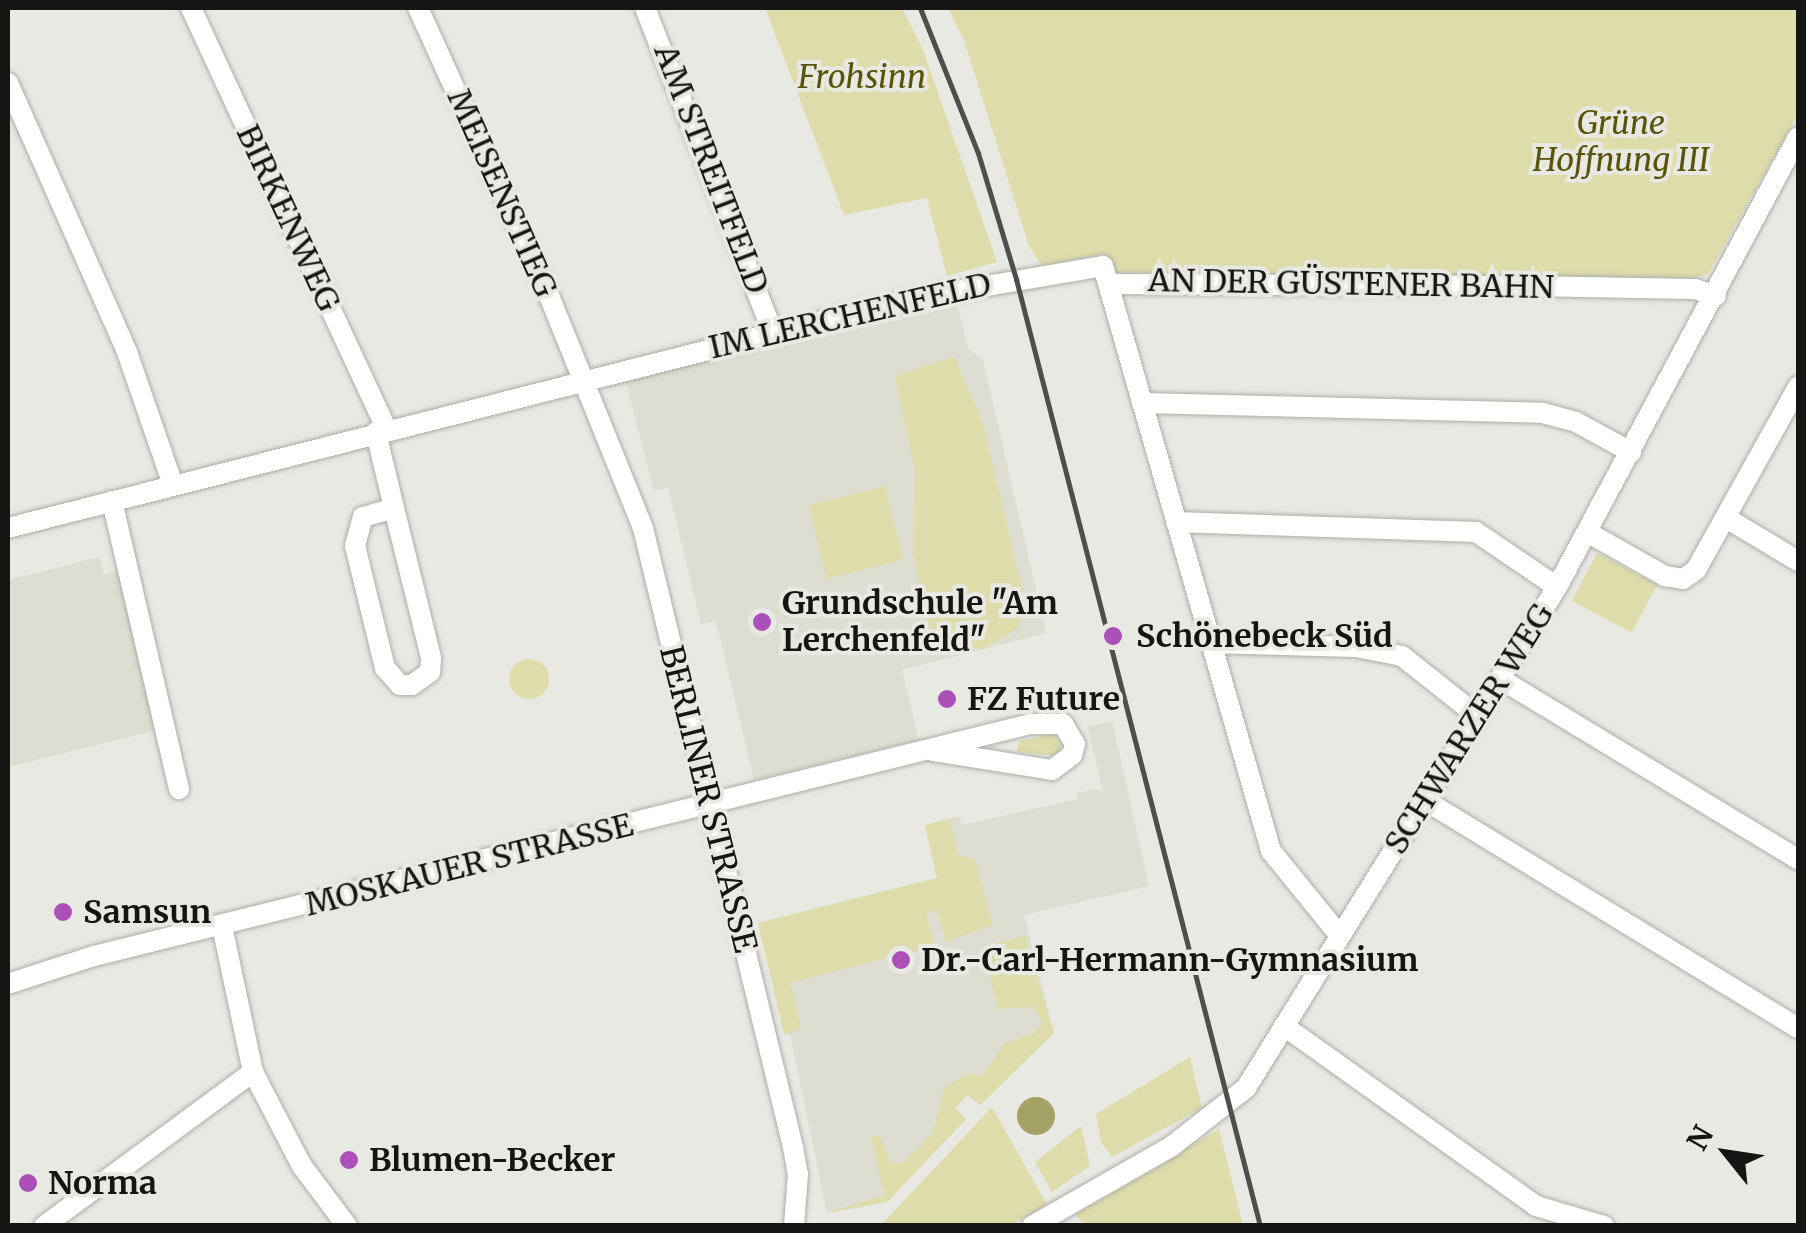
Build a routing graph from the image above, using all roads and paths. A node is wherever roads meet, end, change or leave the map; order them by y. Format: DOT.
graph roads {
  1 [pos="190,8"];
  2 [pos="418,8"];
  3 [pos="646,8"];
  4 [pos="8,83"];
  5 [pos="1798,138"];
  6 [pos="1109,284"];
  7 [pos="1716,296"];
  8 [pos="773,333"];
  9 [pos="581,381"];
  10 [pos="1798,387"];
  11 [pos="1142,404"];
  12 [pos="381,430"];
  13 [pos="1631,452"];
  14 [pos="173,485"];
  15 [pos="112,500"];
  16 [pos="394,508"];
  17 [pos="1728,519"];
  18 [pos="1176,522"];
  19 [pos="8,528"];
  20 [pos="1587,532"];
  21 [pos="1798,561"];
  22 [pos="1557,586"];
  23 [pos="1210,644"];
  24 [pos="1502,680"];
  25 [pos="1479,716"];
  26 [pos="933,752"];
  27 [pos="180,788"];
  28 [pos="1426,802"];
  29 [pos="709,807"];
  30 [pos="1798,859"];
  31 [pos="222,926"];
  32 [pos="1340,936"];
  33 [pos="8,984"];
  34 [pos="1284,1026"];
  35 [pos="1798,1028"];
  36 [pos="252,1072"];
  37 [pos="44,1226"];
  38 [pos="347,1226"];
  39 [pos="794,1226"];
  40 [pos="1032,1226"];
  41 [pos="1604,1226"];
  1 -- 12 [label="street, BIRKENWEG"];
  2 -- 9 [label="street, MEISENSTIEG"];
  3 -- 8 [label="street, AM STREITFELD"];
  4 -- 14 [label="street"];
  5 -- 7 [label="street, SCHWARZER WEG"];
  6 -- 7 [label="street, AN DER GÜSTENER BAHN"];
  6 -- 8 [label="street, IM LERCHENFELD"];
  6 -- 11 [label="street, AN DER GÜSTENER BAHN"];
  7 -- 13 [label="street, SCHWARZER WEG"];
  8 -- 9 [label="street, IM LERCHENFELD"];
  9 -- 12 [label="street, IM LERCHENFELD"];
  9 -- 29 [label="street, BERLINER STRASSE"];
  10 -- 17 [label="street"];
  11 -- 13 [label="street"];
  11 -- 18 [label="street, AN DER GÜSTENER BAHN"];
  12 -- 14 [label="street, IM LERCHENFELD"];
  12 -- 16 [label="street, BIRKENWEG"];
  13 -- 20 [label="street, SCHWARZER WEG"];
  14 -- 15 [label="street, IM LERCHENFELD"];
  15 -- 19 [label="street, IM LERCHENFELD"];
  15 -- 27 [label="street"];
  16 -- 16 [label="street, BIRKENWEG"];
  17 -- 20 [label="street"];
  17 -- 21 [label="street"];
  18 -- 22 [label="street"];
  18 -- 23 [label="street, AN DER GÜSTENER BAHN"];
  20 -- 22 [label="street, SCHWARZER WEG"];
  22 -- 24 [label="street, SCHWARZER WEG"];
  23 -- 25 [label="street"];
  23 -- 32 [label="street, AN DER GÜSTENER BAHN"];
  24 -- 25 [label="street, SCHWARZER WEG"];
  24 -- 30 [label="street"];
  25 -- 28 [label="street, SCHWARZER WEG"];
  26 -- 26 [label="street, MOSKAUER STRASSE"];
  26 -- 29 [label="street, MOSKAUER STRASSE"];
  28 -- 32 [label="street, SCHWARZER WEG"];
  28 -- 35 [label="street"];
  29 -- 31 [label="street, MOSKAUER STRASSE"];
  29 -- 39 [label="street, BERLINER STRASSE"];
  31 -- 33 [label="street, MOSKAUER STRASSE"];
  31 -- 36 [label="street"];
  32 -- 34 [label="street, SCHWARZER WEG"];
  34 -- 40 [label="street, SCHWARZER WEG"];
  34 -- 41 [label="street"];
  36 -- 37 [label="street"];
  36 -- 38 [label="street"];
}
